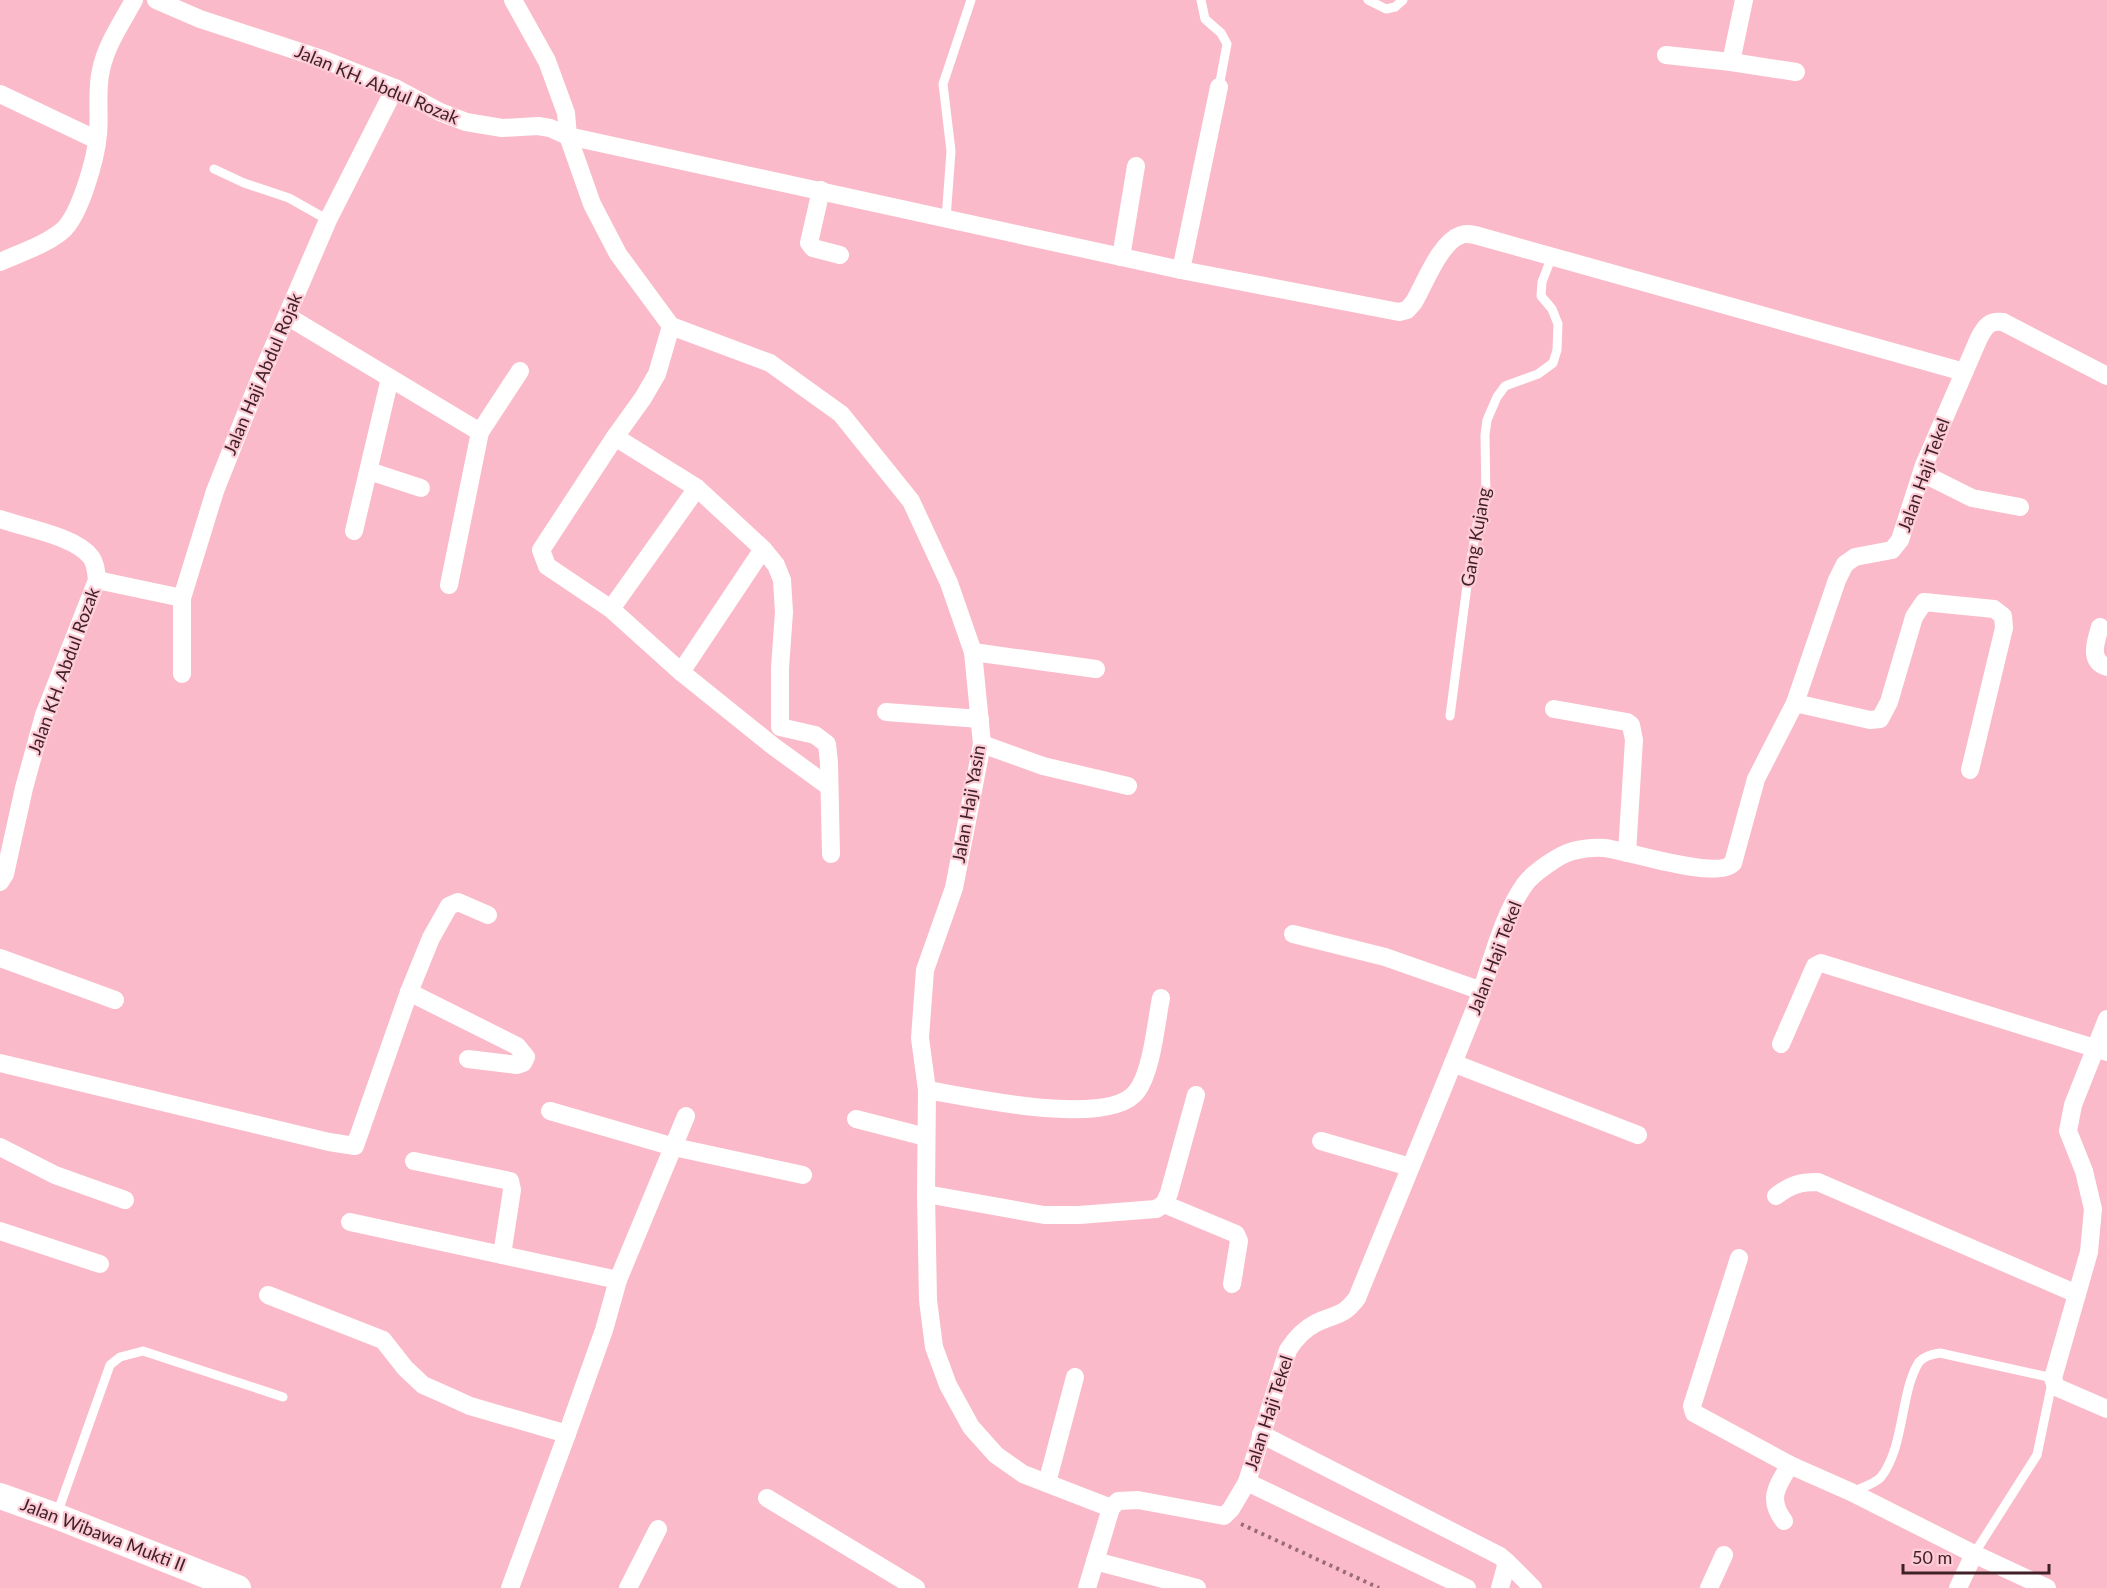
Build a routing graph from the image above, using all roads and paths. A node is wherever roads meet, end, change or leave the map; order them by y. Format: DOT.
graph roads {
  1 [pos="134,0"];
  2 [pos="156,0"];
  3 [pos="513,0"];
  4 [pos="971,0"];
  5 [pos="1201,0"];
  6 [pos="1368,0"];
  7 [pos="1403,0"];
  8 [pos="1744,0"];
  9 [pos="180,5"];
  10 [pos="1666,55"];
  11 [pos="1731,62"];
  12 [pos="1796,72"];
  13 [pos="1219,87"];
  14 [pos="394,88"];
  15 [pos="0,94"];
  16 [pos="568,136"];
  17 [pos="97,140"];
  18 [pos="1136,166"];
  19 [pos="214,169"];
  20 [pos="821,190"];
  21 [pos="946,219"];
  22 [pos="328,220"];
  23 [pos="840,255"];
  24 [pos="1552,256"];
  25 [pos="1121,257"];
  26 [pos="0,262"];
  27 [pos="1181,270"];
  28 [pos="287,316"];
  29 [pos="671,326"];
  30 [pos="520,370"];
  31 [pos="1964,372"];
  32 [pos="2107,376"];
  33 [pos="390,378"];
  34 [pos="480,432"];
  35 [pos="615,437"];
  36 [pos="369,471"];
  37 [pos="1922,473"];
  38 [pos="421,488"];
  39 [pos="696,488"];
  40 [pos="2020,507"];
  41 [pos="0,519"];
  42 [pos="354,531"];
  43 [pos="763,549"];
  44 [pos="97,580"];
  45 [pos="449,585"];
  46 [pos="182,598"];
  47 [pos="610,609"];
  48 [pos="2100,627"];
  49 [pos="973,652"];
  50 [pos="2107,667"];
  51 [pos="1096,669"];
  52 [pos="681,672"];
  53 [pos="182,674"];
  54 [pos="1795,703"];
  55 [pos="1554,709"];
  56 [pos="886,712"];
  57 [pos="1450,716"];
  58 [pos="980,719"];
  59 [pos="780,727"];
  60 [pos="982,744"];
  61 [pos="773,746"];
  62 [pos="1970,770"];
  63 [pos="828,786"];
  64 [pos="1128,786"];
  65 [pos="1627,853"];
  66 [pos="831,854"];
  67 [pos="0,882"];
  68 [pos="488,915"];
  69 [pos="1293,934"];
  70 [pos="0,958"];
  71 [pos="1482,991"];
  72 [pos="410,992"];
  73 [pos="1161,998"];
  74 [pos="115,1000"];
  75 [pos="2107,1019"];
  76 [pos="1781,1044"];
  77 [pos="2102,1049"];
  78 [pos="468,1059"];
  79 [pos="0,1063"];
  80 [pos="1453,1063"];
  81 [pos="927,1090"];
  82 [pos="1196,1095"];
  83 [pos="550,1111"];
  84 [pos="686,1116"];
  85 [pos="856,1119"];
  86 [pos="1638,1135"];
  87 [pos="926,1137"];
  88 [pos="1321,1141"];
  89 [pos="0,1147"];
  90 [pos="674,1147"];
  91 [pos="414,1161"];
  92 [pos="1410,1167"];
  93 [pos="803,1175"];
  94 [pos="926,1194"];
  95 [pos="1776,1196"];
  96 [pos="125,1200"];
  97 [pos="1164,1204"];
  98 [pos="350,1222"];
  99 [pos="0,1231"];
  100 [pos="502,1255"];
  101 [pos="1739,1258"];
  102 [pos="100,1264"];
  103 [pos="618,1280"];
  104 [pos="1232,1284"];
  105 [pos="2077,1294"];
  106 [pos="268,1295"];
  107 [pos="1075,1377"];
  108 [pos="2053,1378"];
  109 [pos="283,1397"];
  110 [pos="2107,1409"];
  111 [pos="567,1434"];
  112 [pos="1261,1434"];
  113 [pos="1790,1465"];
  114 [pos="1247,1482"];
  115 [pos="1047,1483"];
  116 [pos="1851,1492"];
  117 [pos="0,1496"];
  118 [pos="767,1498"];
  119 [pos="1111,1508"];
  120 [pos="56,1516"];
  121 [pos="1224,1516"];
  122 [pos="1784,1521"];
  123 [pos="658,1529"];
  124 [pos="1974,1554"];
  125 [pos="1724,1555"];
  126 [pos="1095,1561"];
  127 [pos="1507,1562"];
  128 [pos="225,1586"];
  129 [pos="510,1588"];
  130 [pos="628,1588"];
  131 [pos="916,1588"];
  132 [pos="1087,1588"];
  133 [pos="1197,1588"];
  134 [pos="1378,1588"];
  135 [pos="1467,1588"];
  136 [pos="1500,1588"];
  137 [pos="1533,1588"];
  138 [pos="1709,1588"];
  139 [pos="1958,1588"];
  140 [pos="2047,1588"];
  1 -- 17 [label="street"];
  2 -- 9 [label="street, Jalan KH. Abdul Rozak"];
  3 -- 16 [label="street"];
  4 -- 21 [label="lane"];
  5 -- 13 [label="lane"];
  6 -- 7 [label="lane"];
  8 -- 11 [label="street"];
  9 -- 14 [label="street, Jalan KH. Abdul Rozak"];
  10 -- 11 [label="street"];
  11 -- 12 [label="street"];
  13 -- 27 [label="street"];
  14 -- 16 [label="street, Jalan KH. Abdul Rozak"];
  14 -- 22 [label="street, Jalan Haji Abdul Rojak"];
  15 -- 17 [label="street"];
  16 -- 20 [label="street, Jalan KH. Abdul Rozak"];
  16 -- 29 [label="street"];
  17 -- 26 [label="street"];
  18 -- 25 [label="street"];
  19 -- 22 [label="lane"];
  20 -- 21 [label="street, Jalan KH. Abdul Rozak"];
  20 -- 23 [label="street"];
  21 -- 25 [label="street, Jalan KH. Abdul Rozak"];
  22 -- 28 [label="street, Jalan Haji Abdul Rojak"];
  24 -- 27 [label="street, Jalan KH. Abdul Rozak"];
  24 -- 31 [label="street, Jalan KH. Abdul Rozak"];
  24 -- 57 [label="lane, Gang Kujang"];
  25 -- 27 [label="street, Jalan KH. Abdul Rozak"];
  28 -- 33 [label="street"];
  28 -- 46 [label="street, Jalan Haji Abdul Rojak"];
  29 -- 35 [label="street"];
  29 -- 49 [label="street, Jalan Haji Yasin"];
  30 -- 34 [label="street"];
  31 -- 32 [label="street, Jalan Haji Tekel"];
  31 -- 37 [label="street, Jalan Haji Tekel"];
  33 -- 34 [label="street"];
  33 -- 36 [label="street"];
  34 -- 45 [label="street"];
  35 -- 39 [label="street"];
  35 -- 47 [label="street"];
  36 -- 38 [label="street"];
  36 -- 42 [label="street"];
  37 -- 40 [label="street"];
  37 -- 54 [label="street, Jalan Haji Tekel"];
  39 -- 43 [label="street"];
  39 -- 47 [label="street"];
  41 -- 44 [label="street, Jalan KH. Abdul Rozak"];
  43 -- 52 [label="street"];
  43 -- 59 [label="street"];
  44 -- 46 [label="street"];
  44 -- 67 [label="street, Jalan KH. Abdul Rozak"];
  46 -- 53 [label="street, Jalan Haji Abdul Rojak"];
  47 -- 52 [label="street"];
  48 -- 50 [label="street"];
  49 -- 51 [label="street"];
  49 -- 58 [label="street, Jalan Haji Yasin"];
  52 -- 61 [label="street"];
  54 -- 62 [label="street"];
  54 -- 65 [label="street, Jalan Haji Tekel"];
  55 -- 65 [label="street"];
  56 -- 58 [label="street"];
  58 -- 60 [label="street, Jalan Haji Yasin"];
  59 -- 61 [label="street"];
  59 -- 63 [label="street"];
  60 -- 64 [label="street"];
  60 -- 81 [label="street, Jalan Haji Yasin"];
  61 -- 63 [label="street"];
  63 -- 66 [label="street"];
  65 -- 71 [label="street, Jalan Haji Tekel"];
  68 -- 72 [label="street"];
  69 -- 71 [label="street"];
  70 -- 74 [label="street"];
  71 -- 80 [label="street, Jalan Haji Tekel"];
  72 -- 78 [label="street"];
  72 -- 79 [label="street"];
  73 -- 81 [label="street"];
  75 -- 77 [label="street"];
  76 -- 77 [label="street"];
  77 -- 105 [label="street"];
  80 -- 86 [label="street"];
  80 -- 92 [label="street, Jalan Haji Tekel"];
  81 -- 87 [label="street, Jalan Haji Yasin"];
  82 -- 97 [label="street"];
  83 -- 90 [label="street"];
  84 -- 90 [label="street"];
  85 -- 87 [label="street"];
  87 -- 94 [label="street, Jalan Haji Yasin"];
  88 -- 92 [label="street"];
  89 -- 96 [label="street"];
  90 -- 93 [label="street"];
  90 -- 103 [label="street"];
  91 -- 100 [label="street"];
  92 -- 112 [label="street, Jalan Haji Tekel"];
  94 -- 97 [label="street"];
  94 -- 115 [label="street, Jalan Haji Yasin"];
  95 -- 105 [label="street"];
  97 -- 104 [label="street"];
  98 -- 100 [label="street"];
  99 -- 102 [label="street"];
  100 -- 103 [label="street"];
  101 -- 113 [label="street"];
  103 -- 111 [label="street"];
  105 -- 108 [label="street"];
  106 -- 111 [label="street"];
  107 -- 115 [label="street"];
  108 -- 110 [label="street"];
  108 -- 116 [label="lane"];
  108 -- 124 [label="lane"];
  109 -- 120 [label="lane"];
  111 -- 129 [label="street"];
  112 -- 114 [label="street, Jalan Haji Tekel"];
  112 -- 127 [label="street"];
  113 -- 116 [label="street"];
  113 -- 122 [label="street"];
  114 -- 121 [label="street, Jalan Haji Tekel"];
  114 -- 135 [label="street"];
  115 -- 119 [label="street, Jalan Haji Yasin"];
  116 -- 124 [label="street"];
  117 -- 120 [label="main road, Jalan Wibawa Mukti II"];
  118 -- 131 [label="street"];
  119 -- 121 [label="street"];
  119 -- 126 [label="street"];
  120 -- 128 [label="main road, Jalan Wibawa Mukti II"];
  121 -- 134 [label="path"];
  123 -- 130 [label="street"];
  124 -- 139 [label="street"];
  124 -- 140 [label="street"];
  125 -- 138 [label="street"];
  126 -- 132 [label="street"];
  126 -- 133 [label="street"];
  127 -- 136 [label="street"];
  127 -- 137 [label="street"];
}
